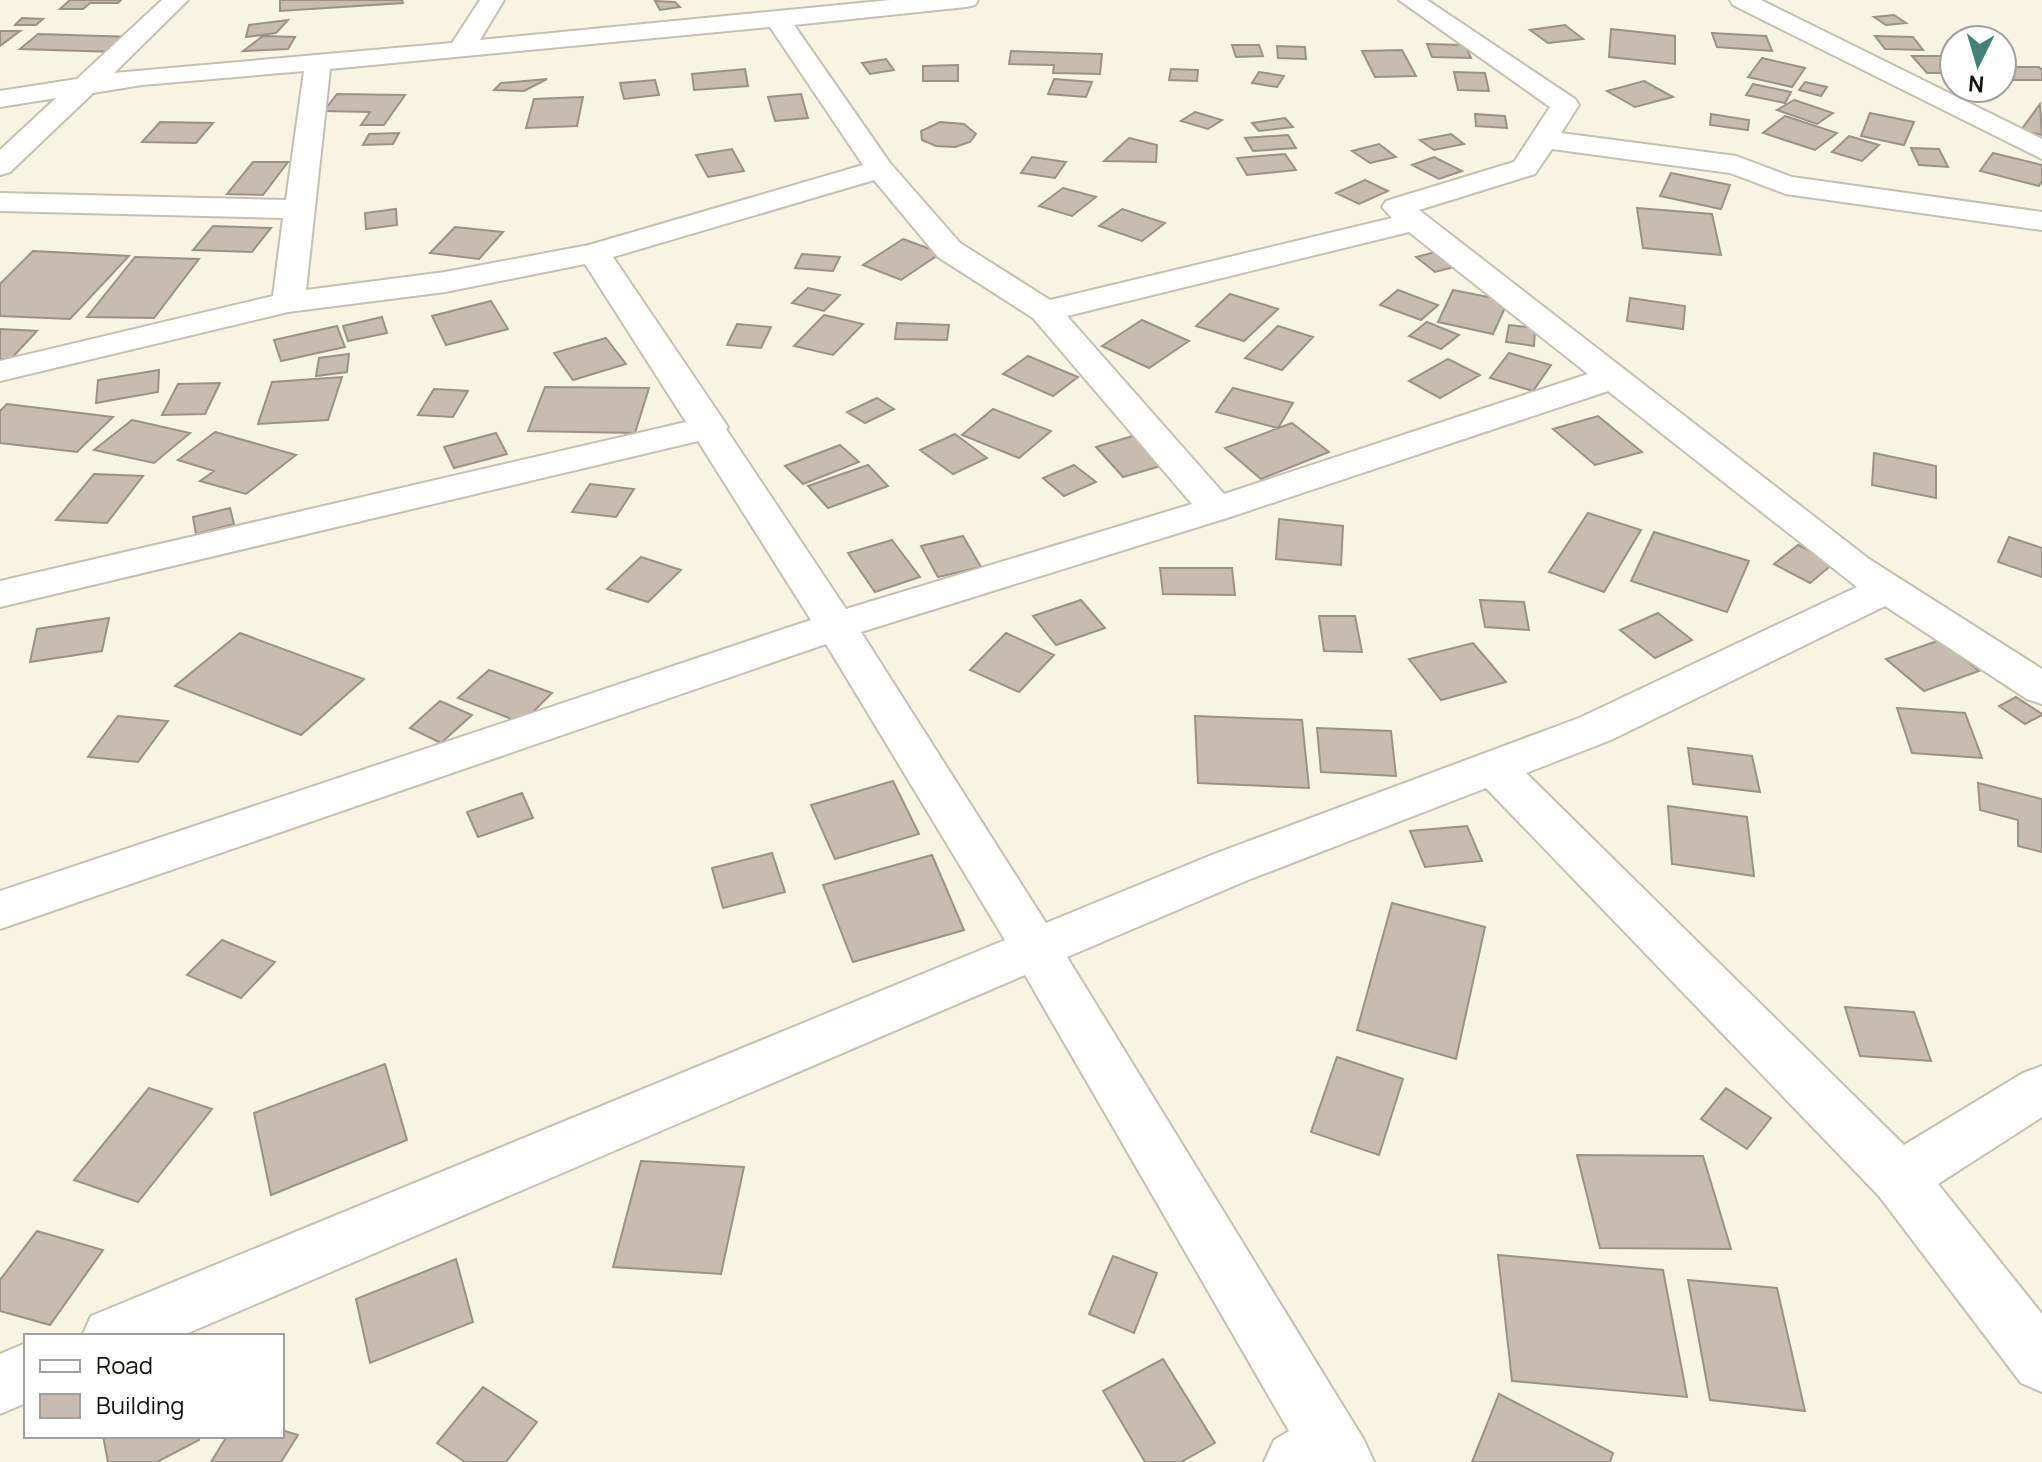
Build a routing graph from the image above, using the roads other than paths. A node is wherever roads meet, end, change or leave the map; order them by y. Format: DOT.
graph roads {
  1 [pos="176,0"];
  2 [pos="492,0"];
  3 [pos="966,0"];
  4 [pos="1411,0"];
  5 [pos="1742,0"];
  6 [pos="777,18"];
  7 [pos="461,50"];
  8 [pos="318,62"];
  9 [pos="82,86"];
  10 [pos="0,99"];
  11 [pos="1544,139"];
  12 [pos="2042,150"];
  13 [pos="0,166"];
  14 [pos="880,169"];
  15 [pos="0,202"];
  16 [pos="299,209"];
  17 [pos="1415,221"];
  18 [pos="2042,221"];
  19 [pos="594,253"];
  20 [pos="288,302"];
  21 [pos="1045,311"];
  22 [pos="0,371"];
  23 [pos="1611,378"];
  24 [pos="710,427"];
  25 [pos="1217,509"];
  26 [pos="1887,589"];
  27 [pos="0,594"];
  28 [pos="836,626"];
  29 [pos="2042,689"];
  30 [pos="1493,767"];
  31 [pos="0,910"];
  32 [pos="1035,947"];
  33 [pos="2042,1089"];
  34 [pos="1899,1178"];
  35 [pos="117,1334"];
  36 [pos="2042,1362"];
  37 [pos="24,1374"];
  38 [pos="0,1384"];
  39 [pos="1323,1455"];
  1 -- 9 [label="street"];
  2 -- 7 [label="street"];
  3 -- 6 [label="street"];
  4 -- 11 [label="street"];
  5 -- 12 [label="street"];
  6 -- 7 [label="street"];
  6 -- 14 [label="street"];
  7 -- 8 [label="street"];
  8 -- 9 [label="street"];
  8 -- 16 [label="street"];
  9 -- 10 [label="street"];
  9 -- 13 [label="street"];
  11 -- 17 [label="street"];
  11 -- 18 [label="street"];
  14 -- 19 [label="street"];
  14 -- 21 [label="street"];
  15 -- 16 [label="street"];
  16 -- 20 [label="street"];
  17 -- 21 [label="street"];
  17 -- 23 [label="street"];
  19 -- 20 [label="street"];
  19 -- 24 [label="street"];
  20 -- 22 [label="street"];
  21 -- 25 [label="street"];
  23 -- 25 [label="street"];
  23 -- 26 [label="street"];
  24 -- 27 [label="street"];
  24 -- 28 [label="street"];
  25 -- 28 [label="street"];
  26 -- 29 [label="street"];
  26 -- 30 [label="street"];
  28 -- 31 [label="street"];
  28 -- 32 [label="street"];
  30 -- 32 [label="street"];
  30 -- 34 [label="street"];
  32 -- 35 [label="street"];
  32 -- 39 [label="street"];
  33 -- 34 [label="street"];
  34 -- 36 [label="street"];
  37 -- 38 [label="street"];
}
